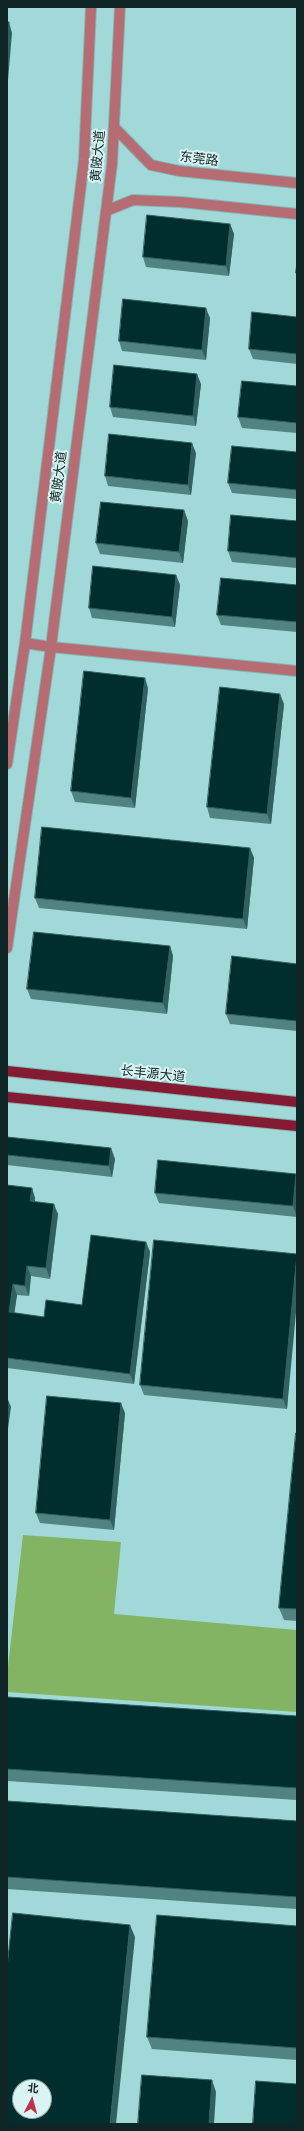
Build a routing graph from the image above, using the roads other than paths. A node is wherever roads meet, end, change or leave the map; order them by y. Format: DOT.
graph roads {
  1 [pos="91,7"];
  2 [pos="120,7"];
  3 [pos="114,127"];
  4 [pos="297,183"];
  5 [pos="106,211"];
  6 [pos="297,214"];
  7 [pos="25,643"];
  8 [pos="51,647"];
  9 [pos="297,671"];
  10 [pos="7,764"];
  11 [pos="7,948"];
  12 [pos="7,1071"];
  13 [pos="7,1097"];
  14 [pos="297,1102"];
  15 [pos="297,1126"];
  1 -- 7 [label="street, 黄陂大道"];
  2 -- 3 [label="street, 黄陂大道"];
  3 -- 4 [label="street, 东莞路"];
  3 -- 5 [label="street, 黄陂大道"];
  5 -- 6 [label="street"];
  5 -- 8 [label="street, 黄陂大道"];
  7 -- 8 [label="street"];
  7 -- 10 [label="street, 黄陂大道"];
  8 -- 9 [label="street"];
  8 -- 11 [label="street, 黄陂大道"];
  12 -- 14 [label="main road, 长丰源大道"];
  13 -- 15 [label="main road"];
}
